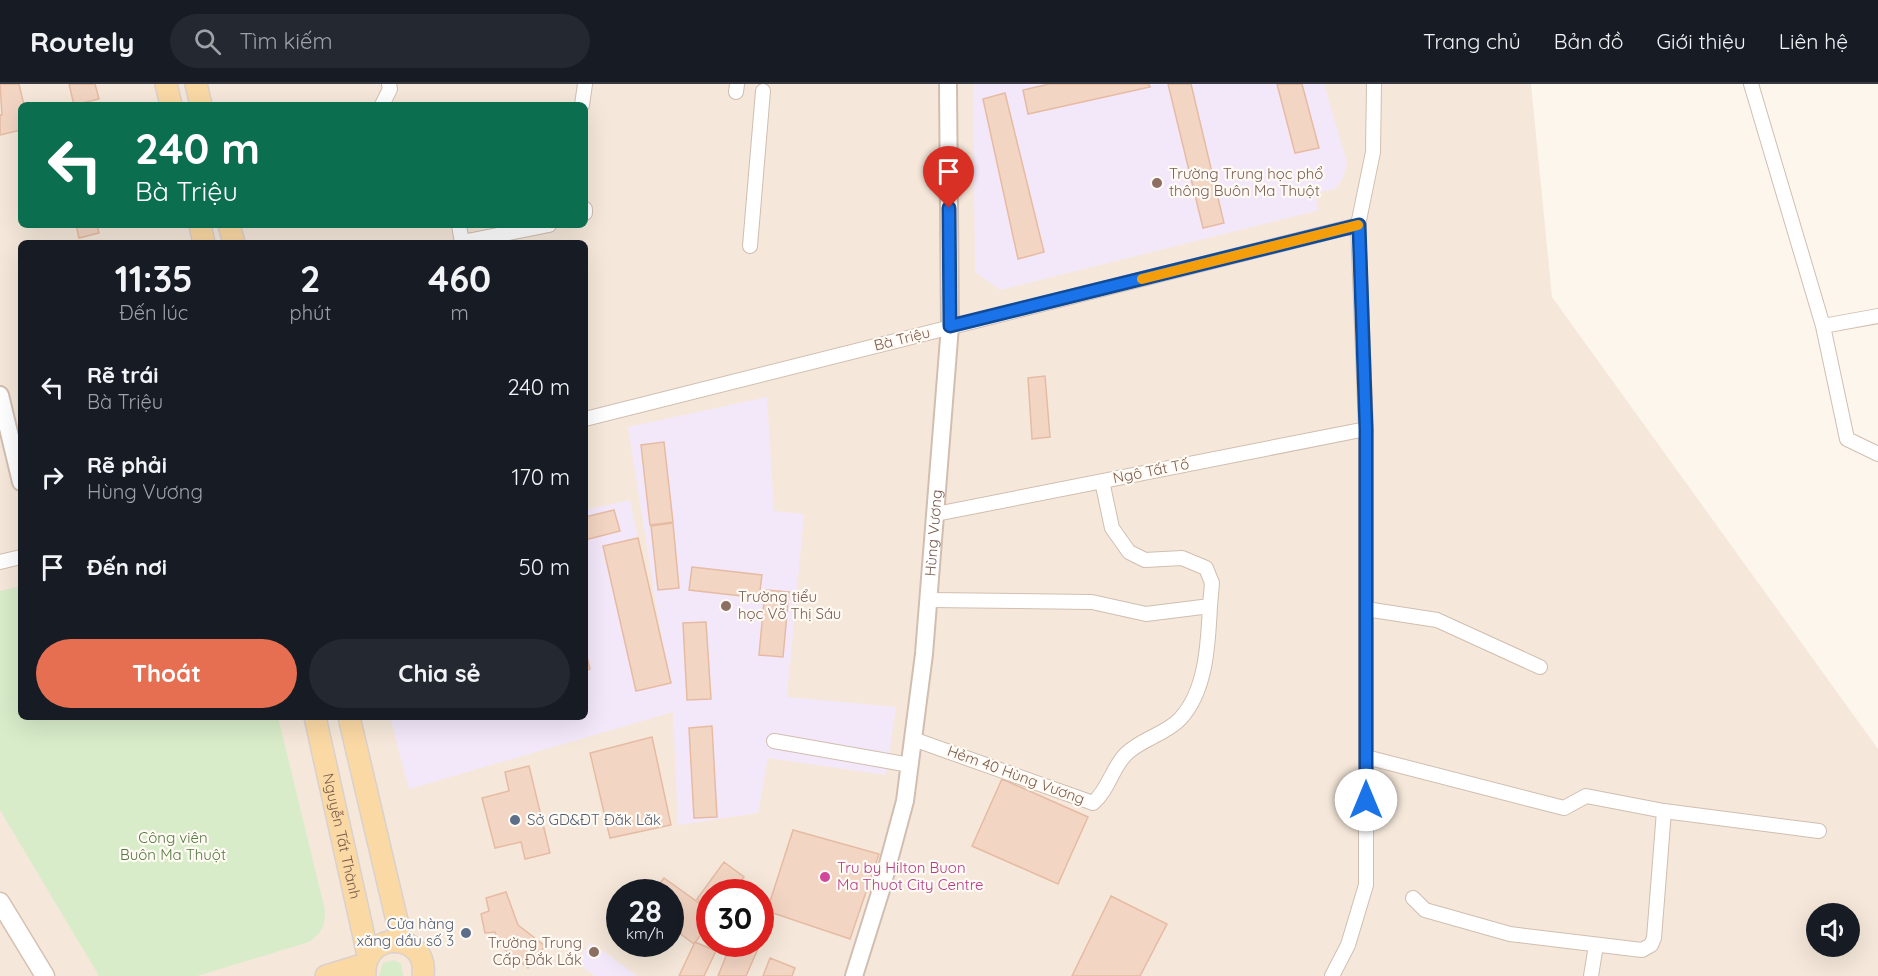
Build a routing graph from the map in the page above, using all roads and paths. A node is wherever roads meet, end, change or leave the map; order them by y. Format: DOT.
graph roads {
  1 [pos="166,84"];
  2 [pos="196,84"];
  3 [pos="389,84"];
  4 [pos="585,84"];
  5 [pos="948,84"];
  6 [pos="1374,84"];
  7 [pos="1751,84"];
  8 [pos="763,91"];
  9 [pos="170,102"];
  10 [pos="200,102"];
  11 [pos="384,102"];
  12 [pos="582,102"];
  13 [pos="1359,225"];
  14 [pos="534,228"];
  15 [pos="472,240"];
  16 [pos="750,246"];
  17 [pos="1878,316"];
  18 [pos="950,326"];
  19 [pos="1823,326"];
  20 [pos="0,395"];
  21 [pos="588,418"];
  22 [pos="1366,429"];
  23 [pos="1878,454"];
  24 [pos="18,470"];
  25 [pos="1102,481"];
  26 [pos="936,514"];
  27 [pos="18,558"];
  28 [pos="0,562"];
  29 [pos="929,600"];
  30 [pos="1210,606"];
  31 [pos="1366,609"];
  32 [pos="1540,667"];
  33 [pos="316,720"];
  34 [pos="350,720"];
  35 [pos="914,739"];
  36 [pos="774,741"];
  37 [pos="1366,758"];
  38 [pos="910,765"];
  39 [pos="1664,811"];
  40 [pos="1820,831"];
  41 [pos="1413,898"];
  42 [pos="0,902"];
  43 [pos="402,942"];
  44 [pos="1596,945"];
  45 [pos="366,965"];
  46 [pos="428,972"];
  47 [pos="45,976"];
  48 [pos="326,976"];
  49 [pos="854,976"];
  50 [pos="1332,976"];
  51 [pos="1591,976"];
  1 -- 9 [label="main road"];
  2 -- 10 [label="main road"];
  3 -- 11 [label="street"];
  4 -- 12 [label="street"];
  5 -- 18 [label="street, Hùng Vương"];
  6 -- 13 [label="street"];
  7 -- 19 [label="street"];
  8 -- 16 [label="street"];
  13 -- 18 [label="street, Bà Triệu"];
  13 -- 22 [label="street"];
  14 -- 15 [label="street"];
  17 -- 19 [label="street"];
  18 -- 21 [label="street, Bà Triệu"];
  18 -- 26 [label="street, Hùng Vương"];
  19 -- 23 [label="street"];
  20 -- 24 [label="street"];
  22 -- 25 [label="street, Ngô Tất Tố"];
  22 -- 31 [label="street"];
  25 -- 26 [label="street, Ngô Tất Tố"];
  25 -- 30 [label="street"];
  26 -- 29 [label="street, Hùng Vương"];
  27 -- 28 [label="street"];
  29 -- 30 [label="street"];
  29 -- 35 [label="street, Hùng Vương"];
  30 -- 35 [label="street, Hẻm 40 Hùng Vương"];
  31 -- 32 [label="street"];
  31 -- 37 [label="street"];
  33 -- 45 [label="main road, Nguyễn Tất Thành"];
  34 -- 43 [label="main road"];
  35 -- 38 [label="street, Hùng Vương"];
  36 -- 38 [label="street"];
  37 -- 39 [label="street"];
  37 -- 50 [label="street"];
  38 -- 49 [label="street, Hùng Vương"];
  39 -- 40 [label="street"];
  39 -- 44 [label="street"];
  41 -- 44 [label="street"];
  42 -- 47 [label="main road"];
  43 -- 45 [label="main road"];
  43 -- 46 [label="main road"];
  44 -- 51 [label="street"];
  45 -- 48 [label="main road"];
}
